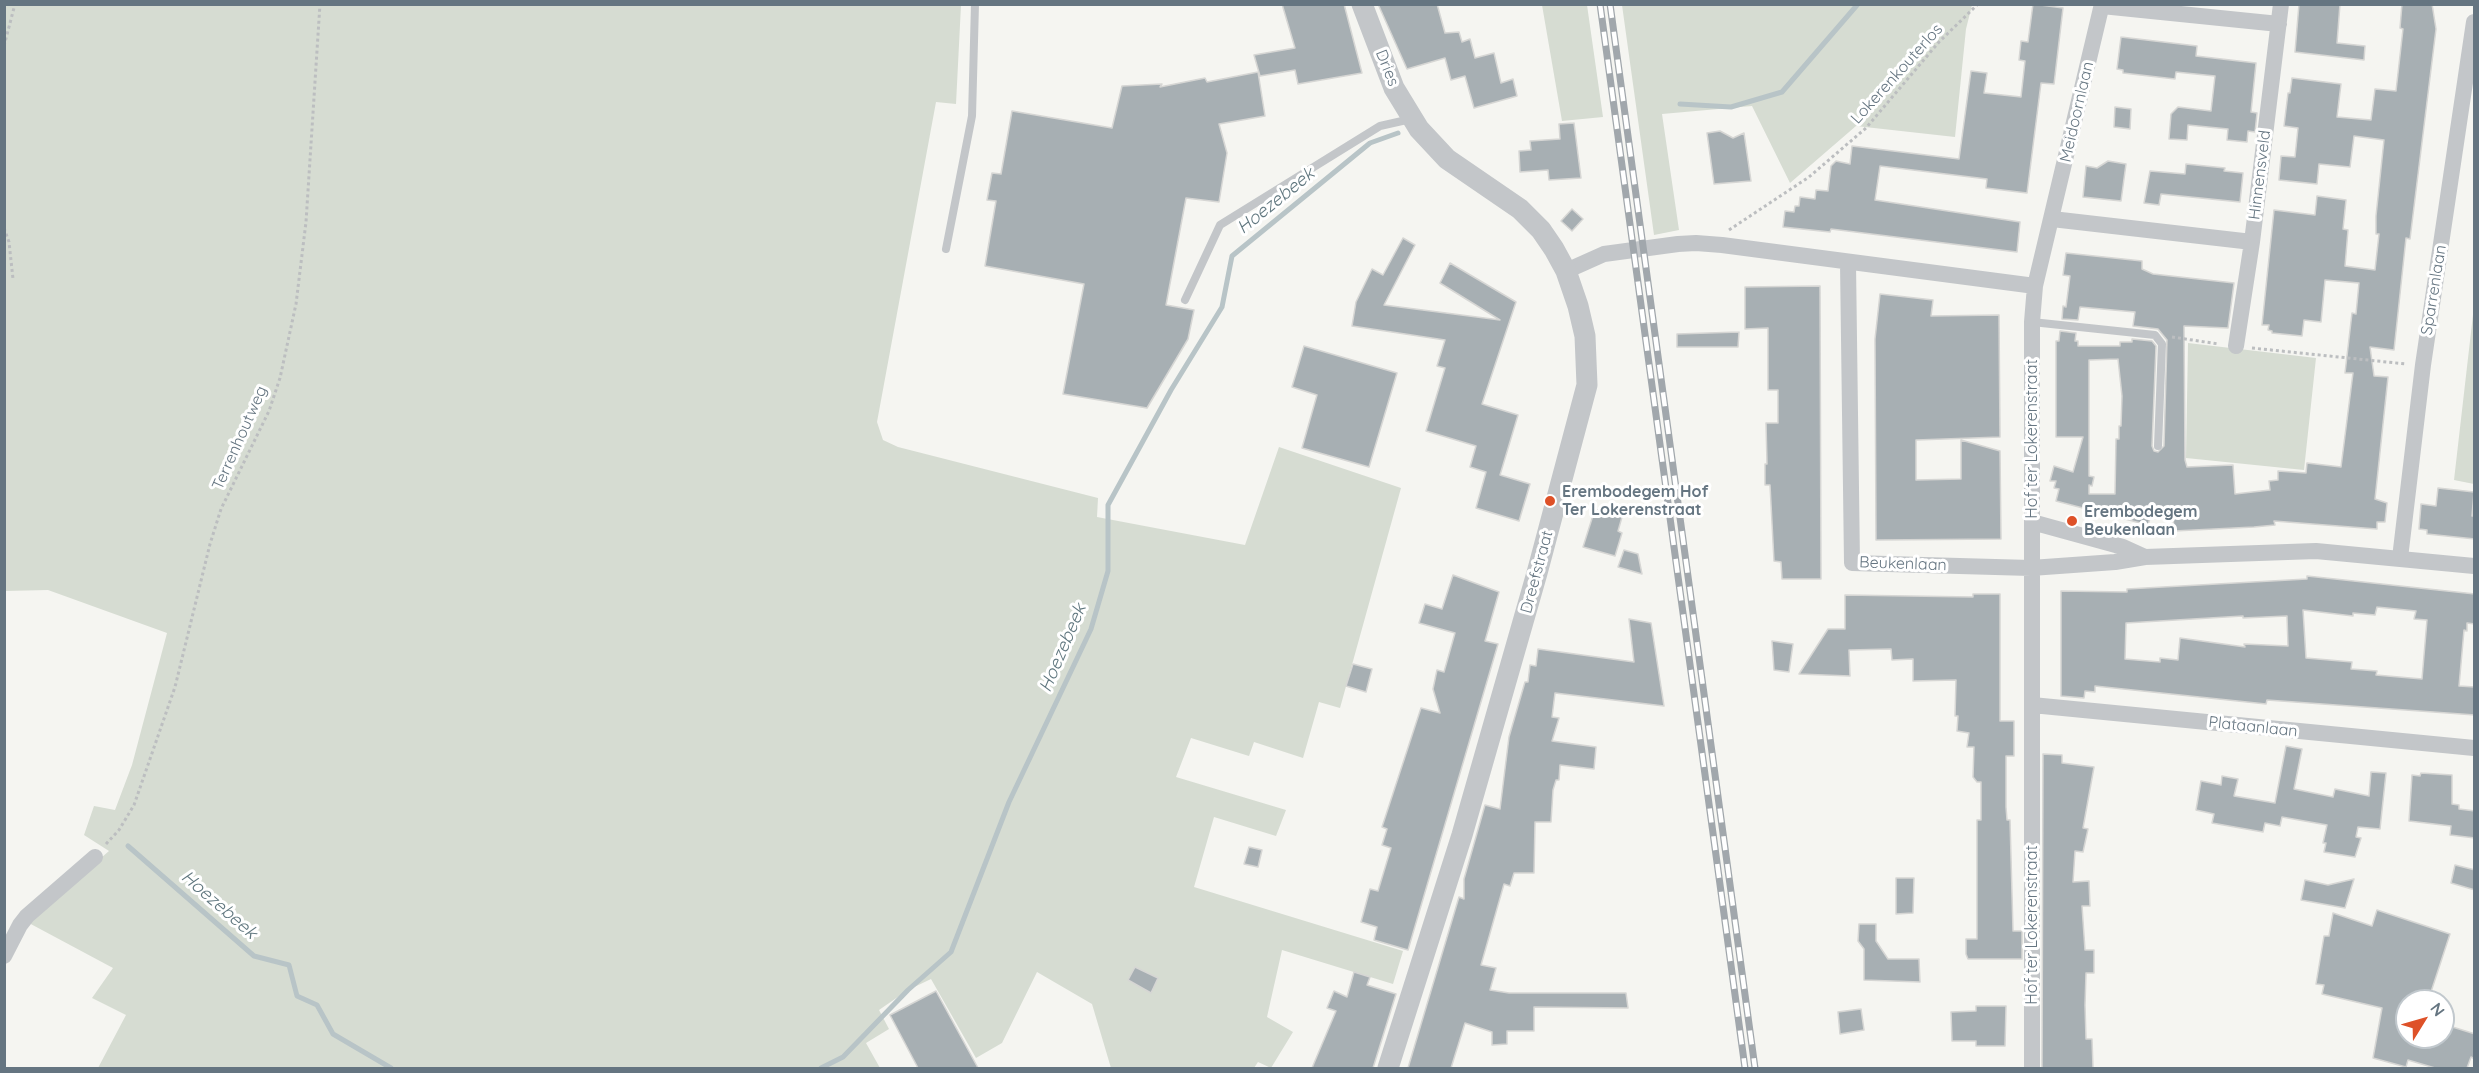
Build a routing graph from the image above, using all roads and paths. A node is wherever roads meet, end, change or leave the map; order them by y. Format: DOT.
graph roads {
  1 [pos="15,4"];
  2 [pos="320,4"];
  3 [pos="975,4"];
  4 [pos="1362,4"];
  5 [pos="1978,4"];
  6 [pos="2281,4"];
  7 [pos="2102,5"];
  8 [pos="2475,22"];
  9 [pos="2279,24"];
  10 [pos="4,46"];
  11 [pos="1416,124"];
  12 [pos="2052,219"];
  13 [pos="4,228"];
  14 [pos="2252,242"];
  15 [pos="1722,245"];
  16 [pos="946,249"];
  17 [pos="1848,263"];
  18 [pos="1566,271"];
  19 [pos="13,279"];
  20 [pos="2035,286"];
  21 [pos="1185,300"];
  22 [pos="2032,322"];
  23 [pos="2155,335"];
  24 [pos="2236,346"];
  25 [pos="2423,365"];
  26 [pos="2158,446"];
  27 [pos="2032,522"];
  28 [pos="2145,557"];
  29 [pos="2400,558"];
  30 [pos="2475,566"];
  31 [pos="2031,568"];
  32 [pos="2032,705"];
  33 [pos="2475,748"];
  34 [pos="95,857"];
  35 [pos="4,956"];
  36 [pos="1388,1068"];
  37 [pos="2032,1068"];
  1 -- 10 [label="path"];
  2 -- 34 [label="path, Terrenhoutweg"];
  3 -- 16 [label="lane"];
  4 -- 11 [label="street, Dries"];
  5 -- 15 [label="path, Lokerenkouterlos"];
  6 -- 9 [label="street, Hinnensveld"];
  7 -- 9 [label="street, Meidoornlaan"];
  7 -- 12 [label="street, Meidoornlaan"];
  8 -- 25 [label="street, Sparrenlaan"];
  9 -- 14 [label="street, Hinnensveld"];
  11 -- 18 [label="street, Dreefstraat"];
  11 -- 21 [label="lane"];
  12 -- 14 [label="street"];
  12 -- 20 [label="street, Meidoornlaan"];
  13 -- 19 [label="path"];
  14 -- 24 [label="street, Hinnensveld"];
  15 -- 17 [label="street"];
  15 -- 18 [label="street"];
  17 -- 20 [label="street"];
  17 -- 31 [label="street, Beukenlaan"];
  18 -- 36 [label="street, Dreefstraat"];
  20 -- 22 [label="street, Hof ter Lokerenstraat"];
  22 -- 23 [label="lane"];
  22 -- 27 [label="street, Hof ter Lokerenstraat"];
  23 -- 24 [label="path"];
  23 -- 26 [label="lane"];
  24 -- 25 [label="path"];
  25 -- 29 [label="street, Sparrenlaan"];
  27 -- 28 [label="street, Beukenlaan"];
  27 -- 31 [label="street, Hof ter Lokerenstraat"];
  28 -- 29 [label="street, Beukenlaan"];
  28 -- 31 [label="street, Beukenlaan"];
  29 -- 30 [label="street, Beukenlaan"];
  31 -- 32 [label="street, Hof ter Lokerenstraat"];
  32 -- 33 [label="street, Plataanlaan"];
  32 -- 37 [label="street, Hof ter Lokerenstraat"];
  34 -- 35 [label="street"];
}
